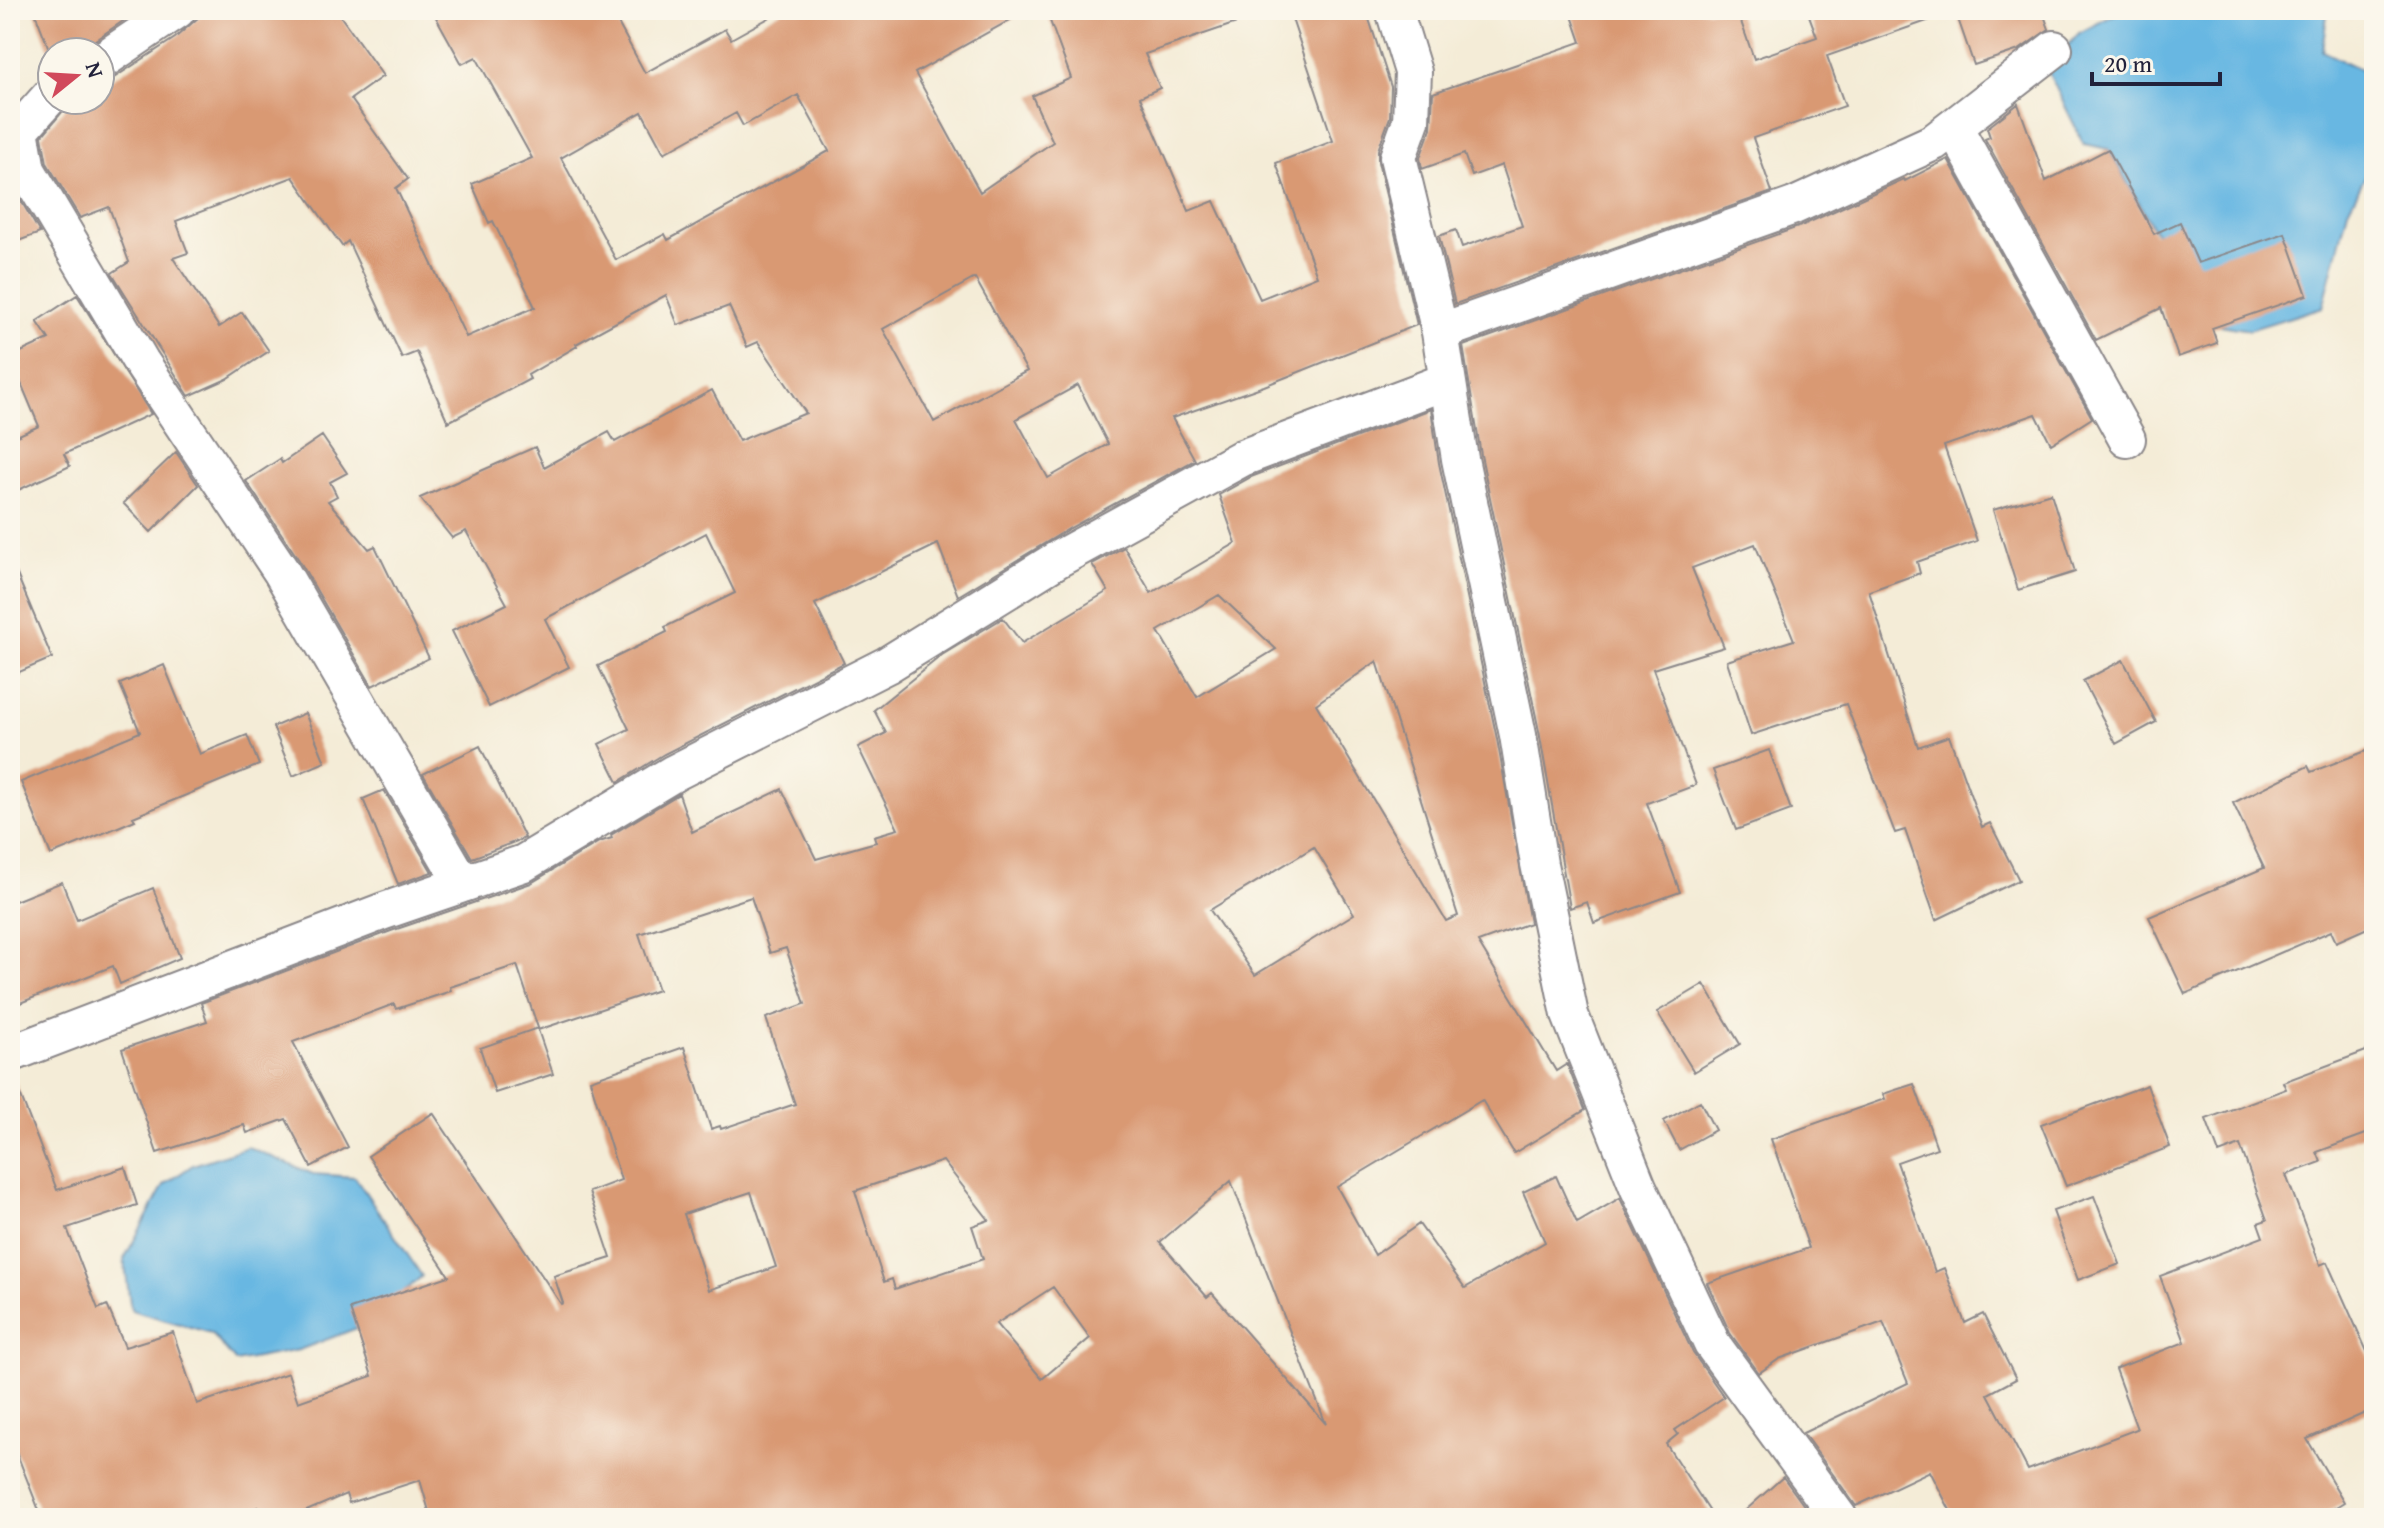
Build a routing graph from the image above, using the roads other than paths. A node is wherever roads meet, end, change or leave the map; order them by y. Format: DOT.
graph roads {
  1 [pos="177,10"];
  2 [pos="1394,10"];
  3 [pos="2054,49"];
  4 [pos="116,51"];
  5 [pos="36,112"];
  6 [pos="1954,127"];
  7 [pos="1440,332"];
  8 [pos="1447,381"];
  9 [pos="2127,439"];
  10 [pos="463,884"];
  11 [pos="10,1054"];
  12 [pos="1839,1518"];
  1 -- 4 [label="street"];
  2 -- 7 [label="street"];
  3 -- 6 [label="street"];
  5 -- 10 [label="street"];
  6 -- 7 [label="street"];
  6 -- 9 [label="street"];
  7 -- 8 [label="street"];
  8 -- 10 [label="street"];
  8 -- 12 [label="street"];
  10 -- 11 [label="street"];
}
